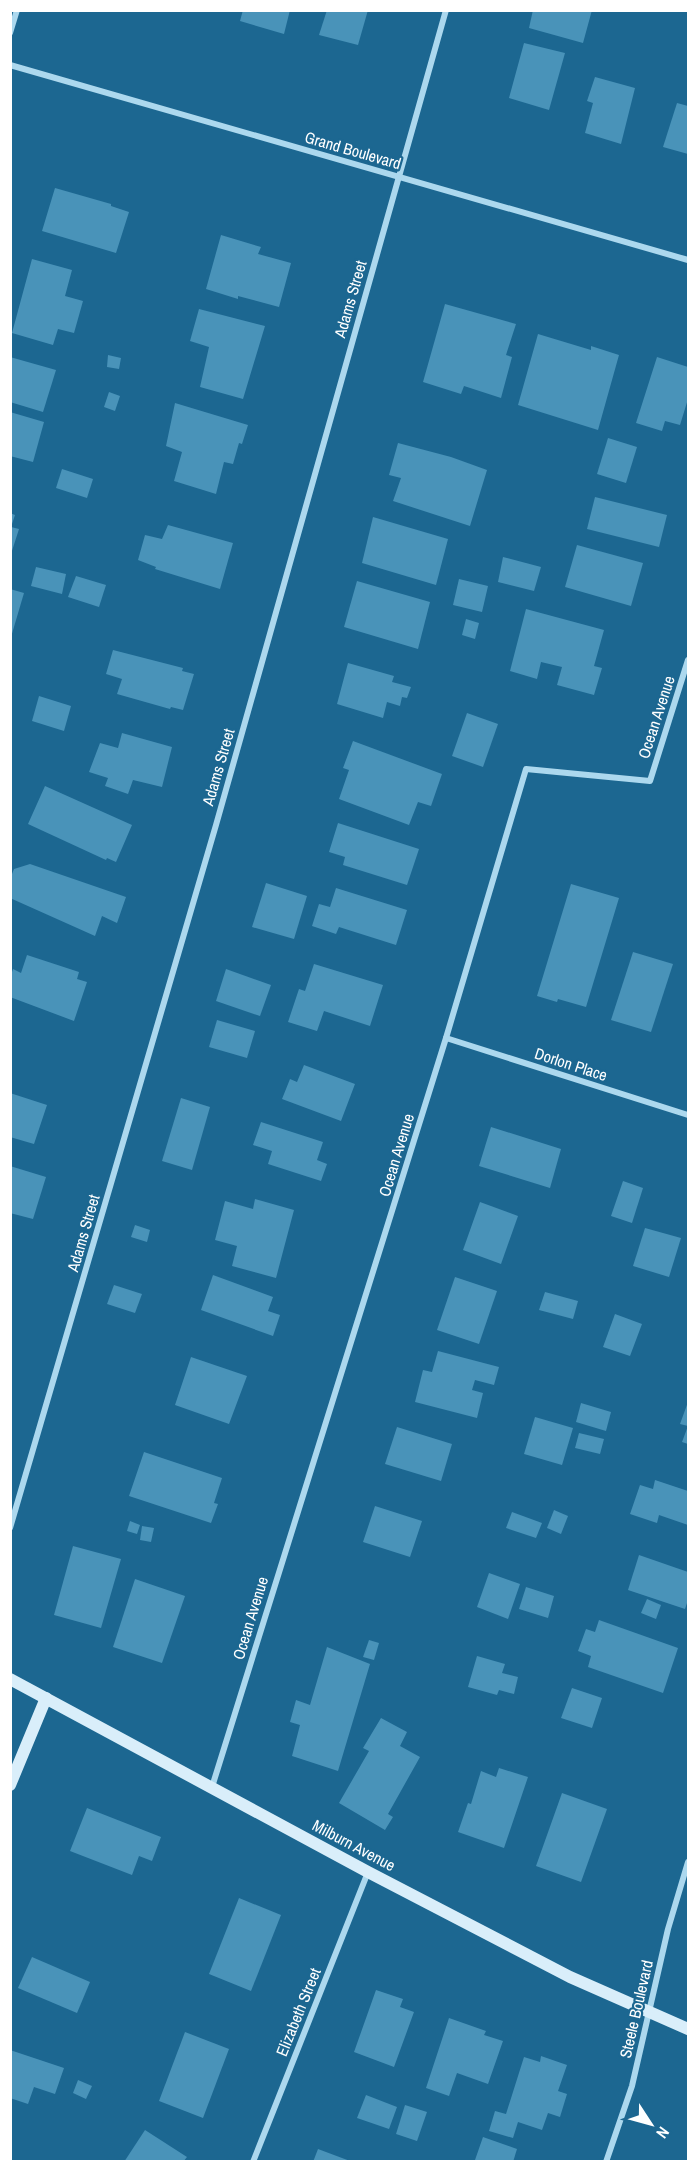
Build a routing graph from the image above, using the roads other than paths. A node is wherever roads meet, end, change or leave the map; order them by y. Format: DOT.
graph roads {
  1 [pos="17,10"];
  2 [pos="446,10"];
  3 [pos="10,33"];
  4 [pos="10,65"];
  5 [pos="398,177"];
  6 [pos="688,260"];
  7 [pos="688,660"];
  8 [pos="446,1038"];
  9 [pos="688,1115"];
  10 [pos="10,1528"];
  11 [pos="10,1679"];
  12 [pos="46,1698"];
  13 [pos="10,1785"];
  14 [pos="212,1787"];
  15 [pos="688,1862"];
  16 [pos="368,1872"];
  17 [pos="649,2011"];
  18 [pos="688,2029"];
  19 [pos="253,2162"];
  20 [pos="606,2162"];
  1 -- 3 [label="street"];
  2 -- 5 [label="street, Adams Street"];
  4 -- 5 [label="street, Grand Boulevard"];
  5 -- 6 [label="street, Grand Boulevard"];
  5 -- 10 [label="street, Adams Street"];
  7 -- 8 [label="street, Ocean Avenue"];
  8 -- 9 [label="street, Dorlon Place"];
  8 -- 14 [label="street, Ocean Avenue"];
  11 -- 12 [label="main road, Milburn Avenue"];
  12 -- 13 [label="main road"];
  12 -- 14 [label="main road, Milburn Avenue"];
  14 -- 16 [label="main road, Milburn Avenue"];
  15 -- 17 [label="street, Steele Boulevard"];
  16 -- 17 [label="main road, Milburn Avenue"];
  16 -- 19 [label="street, Elizabeth Street"];
  17 -- 18 [label="main road, Milburn Avenue"];
  17 -- 20 [label="street, Steele Boulevard"];
}
